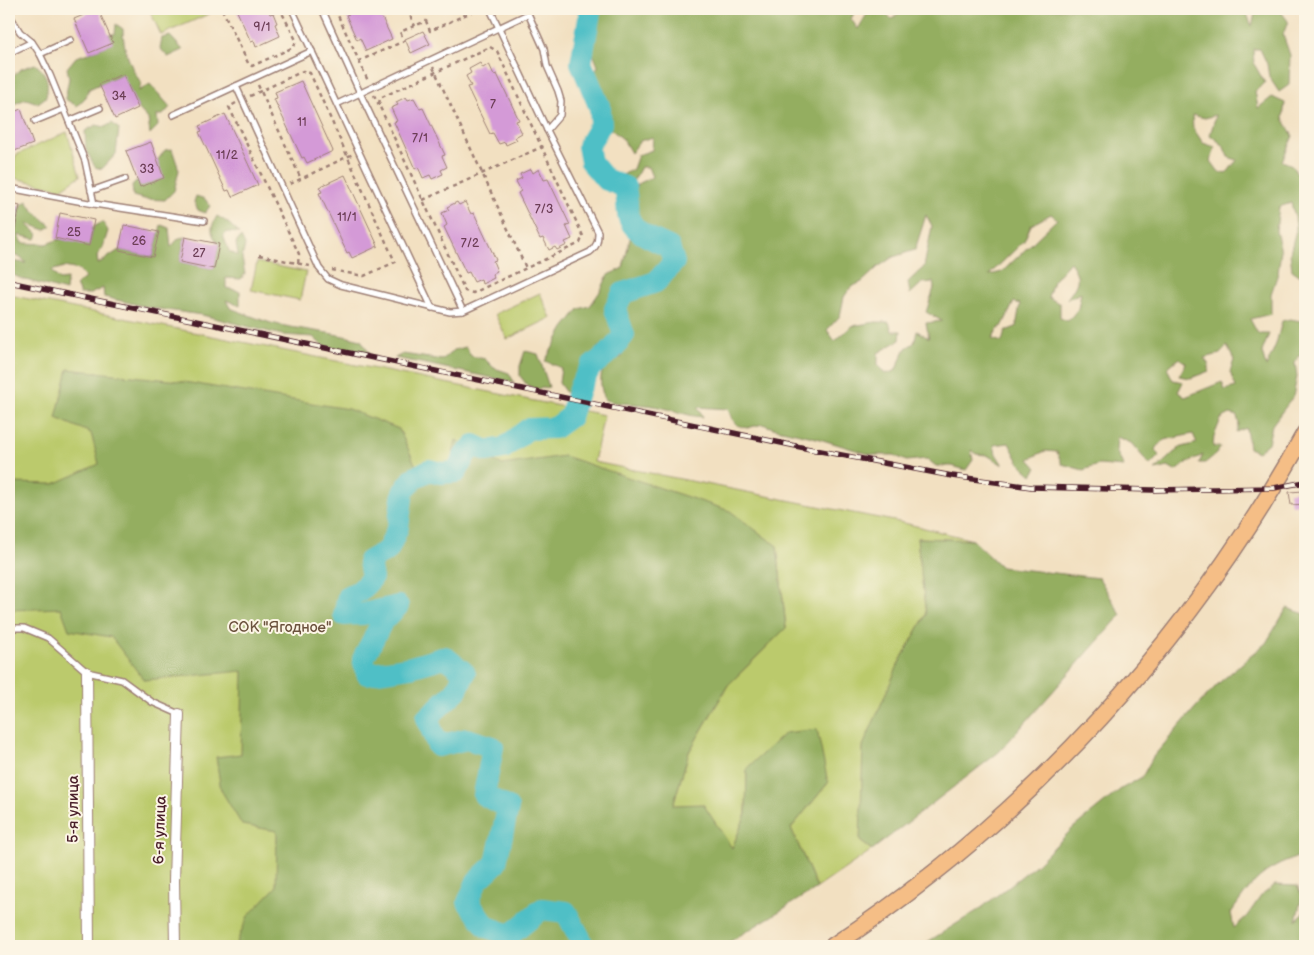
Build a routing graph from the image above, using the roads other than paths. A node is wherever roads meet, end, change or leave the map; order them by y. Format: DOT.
graph roads {
  1 [pos="292,9"];
  2 [pos="322,9"];
  3 [pos="490,9"];
  4 [pos="527,12"];
  5 [pos="9,14"];
  6 [pos="499,28"];
  7 [pos="71,40"];
  8 [pos="32,42"];
  9 [pos="312,52"];
  10 [pos="9,53"];
  11 [pos="40,54"];
  12 [pos="236,86"];
  13 [pos="360,93"];
  14 [pos="337,104"];
  15 [pos="100,108"];
  16 [pos="64,109"];
  17 [pos="173,115"];
  18 [pos="35,121"];
  19 [pos="69,121"];
  20 [pos="547,130"];
  21 [pos="125,180"];
  22 [pos="9,188"];
  23 [pos="91,191"];
  24 [pos="94,204"];
  25 [pos="204,221"];
  26 [pos="432,308"];
  27 [pos="463,311"];
  28 [pos="1305,433"];
  29 [pos="9,628"];
  30 [pos="87,672"];
  31 [pos="179,714"];
  32 [pos="89,946"];
  33 [pos="175,946"];
  34 [pos="833,946"];
  1 -- 9 [label="lane"];
  2 -- 13 [label="lane"];
  3 -- 6 [label="lane"];
  4 -- 6 [label="lane"];
  4 -- 20 [label="lane"];
  5 -- 8 [label="lane"];
  6 -- 13 [label="lane"];
  6 -- 20 [label="lane"];
  7 -- 11 [label="lane"];
  8 -- 10 [label="lane"];
  8 -- 11 [label="lane"];
  9 -- 12 [label="lane"];
  9 -- 14 [label="lane"];
  11 -- 16 [label="lane"];
  12 -- 17 [label="lane"];
  12 -- 26 [label="lane"];
  13 -- 14 [label="lane"];
  13 -- 27 [label="lane"];
  14 -- 26 [label="lane"];
  15 -- 19 [label="lane"];
  16 -- 18 [label="lane"];
  16 -- 19 [label="lane"];
  19 -- 23 [label="lane"];
  20 -- 27 [label="lane"];
  21 -- 23 [label="lane"];
  22 -- 24 [label="lane"];
  23 -- 24 [label="lane"];
  24 -- 25 [label="lane"];
  26 -- 27 [label="lane"];
  28 -- 34 [label="main road"];
  29 -- 30 [label="lane"];
  30 -- 31 [label="lane"];
  30 -- 32 [label="street, 5-я улица"];
  31 -- 33 [label="street, 6-я улица"];
}
